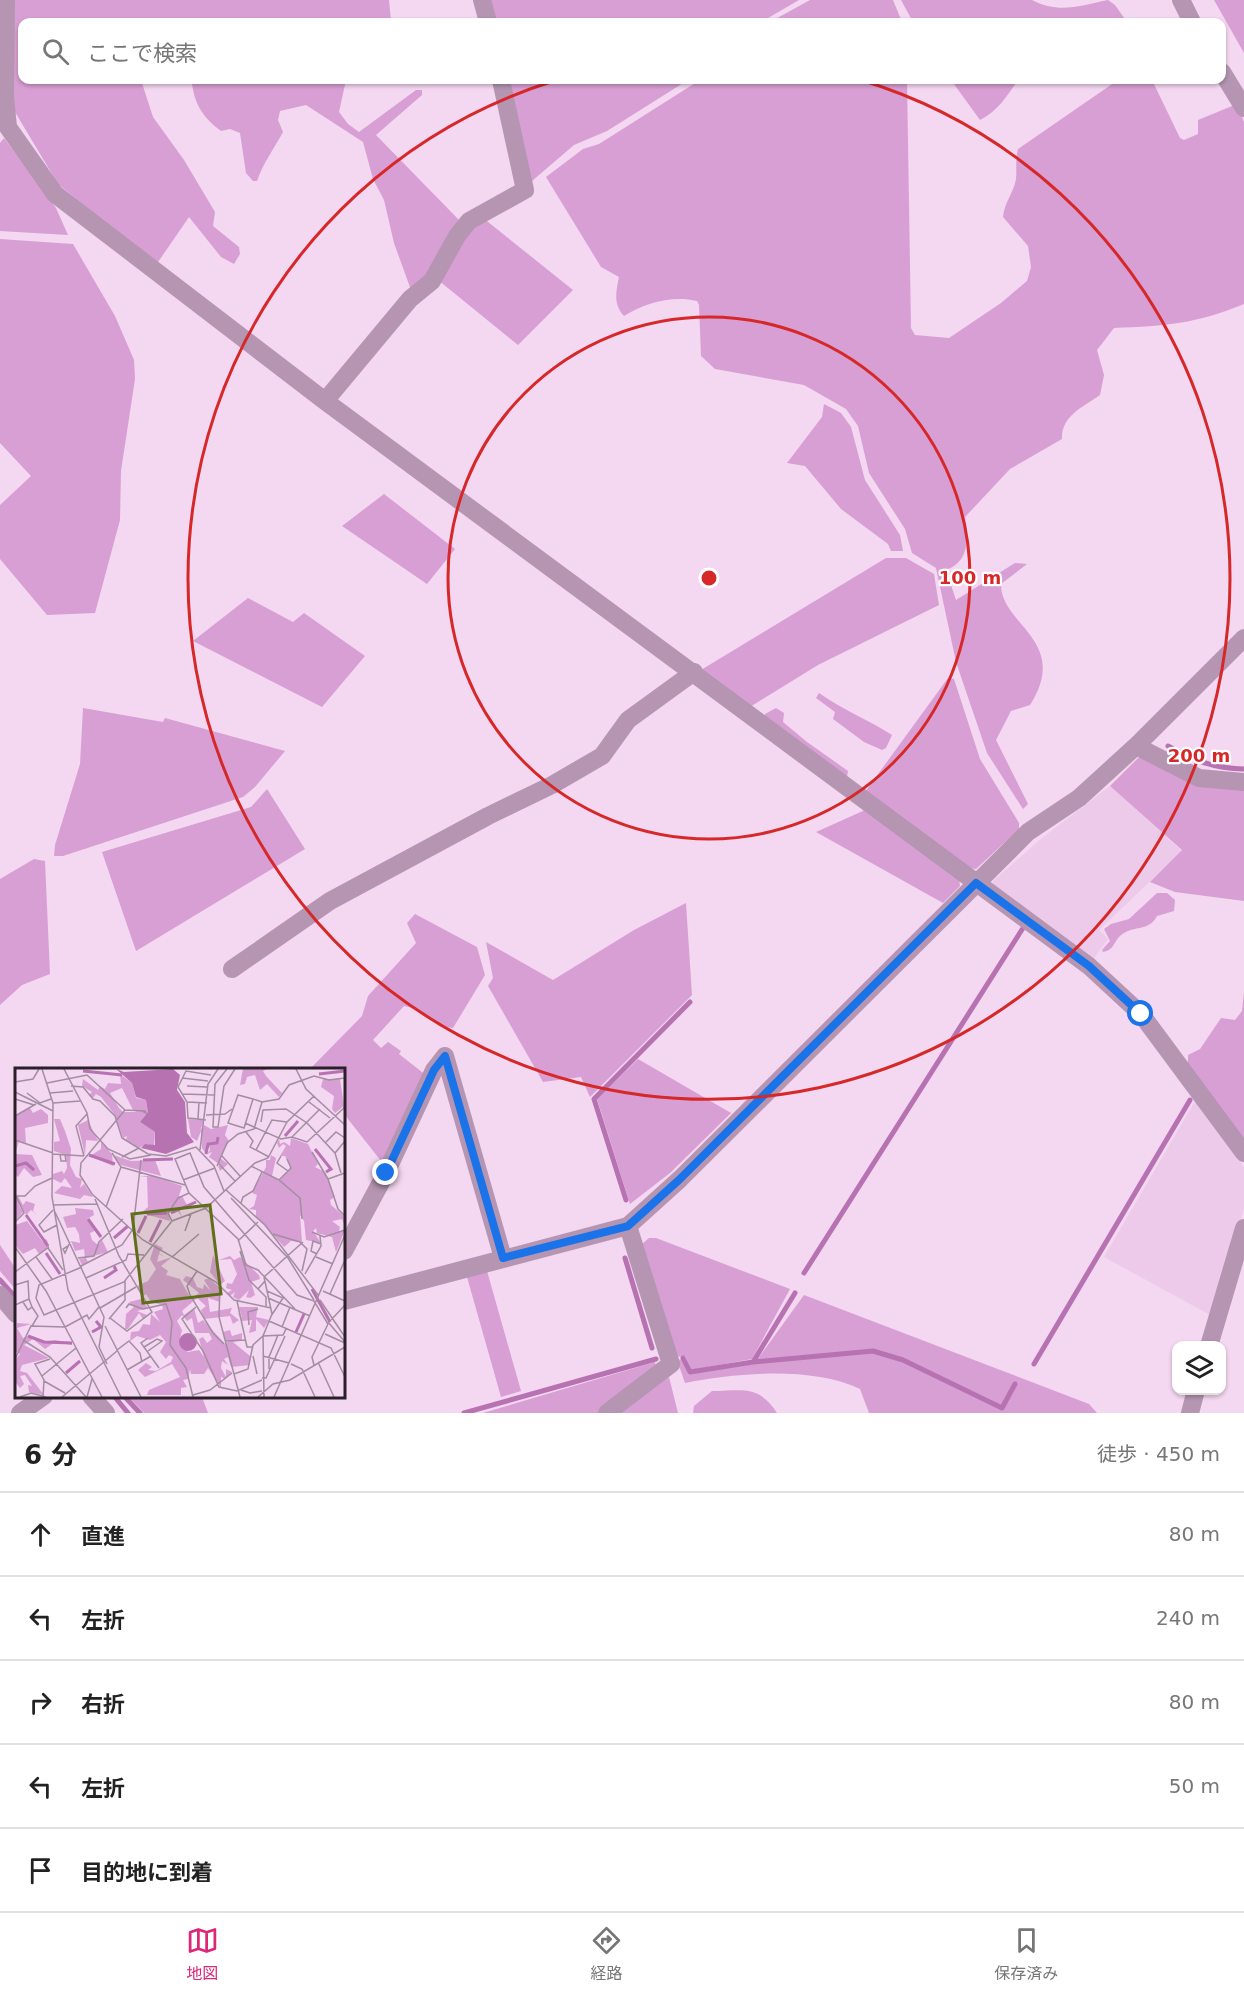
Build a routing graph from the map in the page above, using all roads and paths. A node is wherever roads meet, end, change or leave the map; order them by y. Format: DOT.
graph roads {
  1 [pos="6,0"];
  2 [pos="483,0"];
  3 [pos="1181,0"];
  4 [pos="487,18"];
  5 [pos="1190,18"];
  6 [pos="1226,80"];
  7 [pos="502,84"];
  8 [pos="1244,108"];
  9 [pos="4,122"];
  10 [pos="325,401"];
  11 [pos="1244,638"];
  12 [pos="694,672"];
  13 [pos="1136,746"];
  14 [pos="1244,782"];
  15 [pos="976,883"];
  16 [pos="232,969"];
  17 [pos="1244,1153"];
  18 [pos="628,1226"];
  19 [pos="1244,1228"];
  20 [pos="345,1249"];
  21 [pos="503,1258"];
  22 [pos="0,1295"];
  23 [pos="345,1300"];
  24 [pos="15,1313"];
  25 [pos="1210,1341"];
  26 [pos="1195,1395"];
  27 [pos="41,1398"];
  28 [pos="93,1398"];
  29 [pos="20,1413"];
  30 [pos="106,1413"];
  31 [pos="607,1413"];
  32 [pos="1190,1413"];
  1 -- 9 [label="street"];
  2 -- 4 [label="street"];
  3 -- 5 [label="street"];
  6 -- 8 [label="street"];
  7 -- 10 [label="street"];
  9 -- 10 [label="street"];
  10 -- 12 [label="street"];
  11 -- 13 [label="street"];
  12 -- 15 [label="street"];
  12 -- 16 [label="street"];
  13 -- 14 [label="street"];
  13 -- 15 [label="street"];
  15 -- 17 [label="street"];
  15 -- 18 [label="street"];
  18 -- 21 [label="street"];
  18 -- 31 [label="street"];
  19 -- 25 [label="street"];
  20 -- 21 [label="street"];
  21 -- 23 [label="street"];
  22 -- 24 [label="street"];
  26 -- 32 [label="street"];
  27 -- 29 [label="street"];
  28 -- 30 [label="street"];
}
